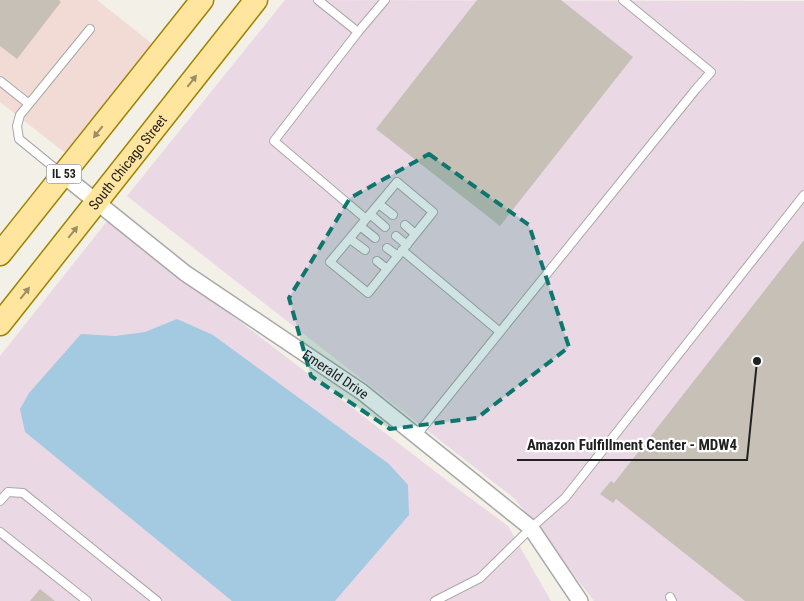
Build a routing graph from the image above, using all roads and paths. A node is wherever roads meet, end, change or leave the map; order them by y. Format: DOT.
graph roads {
  1 [pos="202,0"];
  2 [pos="256,0"];
  3 [pos="318,0"];
  4 [pos="385,0"];
  5 [pos="623,0"];
  6 [pos="90,29"];
  7 [pos="358,32"];
  8 [pos="0,81"];
  9 [pos="29,104"];
  10 [pos="64,175"];
  11 [pos="804,195"];
  12 [pos="97,202"];
  13 [pos="379,204"];
  14 [pos="393,215"];
  15 [pos="368,217"];
  16 [pos="405,225"];
  17 [pos="360,226"];
  18 [pos="385,227"];
  19 [pos="415,234"];
  20 [pos="396,236"];
  21 [pos="375,238"];
  22 [pos="350,239"];
  23 [pos="387,248"];
  24 [pos="365,250"];
  25 [pos="402,250"];
  26 [pos="0,254"];
  27 [pos="377,261"];
  28 [pos="387,269"];
  29 [pos="0,324"];
  30 [pos="500,332"];
  31 [pos="416,436"];
  32 [pos="0,501"];
  33 [pos="531,528"];
  34 [pos="0,532"];
  35 [pos="87,601"];
  36 [pos="157,601"];
  37 [pos="435,601"];
  38 [pos="580,601"];
  1 -- 10 [label="main road, IL 53, one-way"];
  12 -- 2 [label="main road, South Chicago Street, one-way"];
  3 -- 7 [label="lane"];
  4 -- 7 [label="lane"];
  5 -- 30 [label="lane"];
  6 -- 9 [label="lane"];
  7 -- 15 [label="lane"];
  8 -- 9 [label="lane"];
  9 -- 10 [label="lane"];
  10 -- 12 [label="street, Emerald Drive"];
  10 -- 26 [label="main road, IL 53"];
  11 -- 33 [label="lane"];
  29 -- 12 [label="main road, South Chicago Street, one-way"];
  12 -- 31 [label="street, Emerald Drive"];
  13 -- 14 [label="lane"];
  13 -- 15 [label="lane"];
  13 -- 19 [label="lane"];
  15 -- 17 [label="lane"];
  15 -- 18 [label="lane"];
  16 -- 19 [label="lane"];
  17 -- 21 [label="lane"];
  17 -- 22 [label="lane"];
  19 -- 25 [label="lane"];
  20 -- 25 [label="lane"];
  22 -- 24 [label="lane"];
  22 -- 28 [label="lane"];
  23 -- 25 [label="lane"];
  25 -- 28 [label="lane"];
  25 -- 30 [label="lane"];
  27 -- 28 [label="lane"];
  30 -- 31 [label="lane"];
  31 -- 33 [label="street, Emerald Drive"];
  32 -- 36 [label="lane"];
  33 -- 37 [label="lane"];
  33 -- 38 [label="street, Emerald Drive"];
  34 -- 35 [label="lane"];
}
